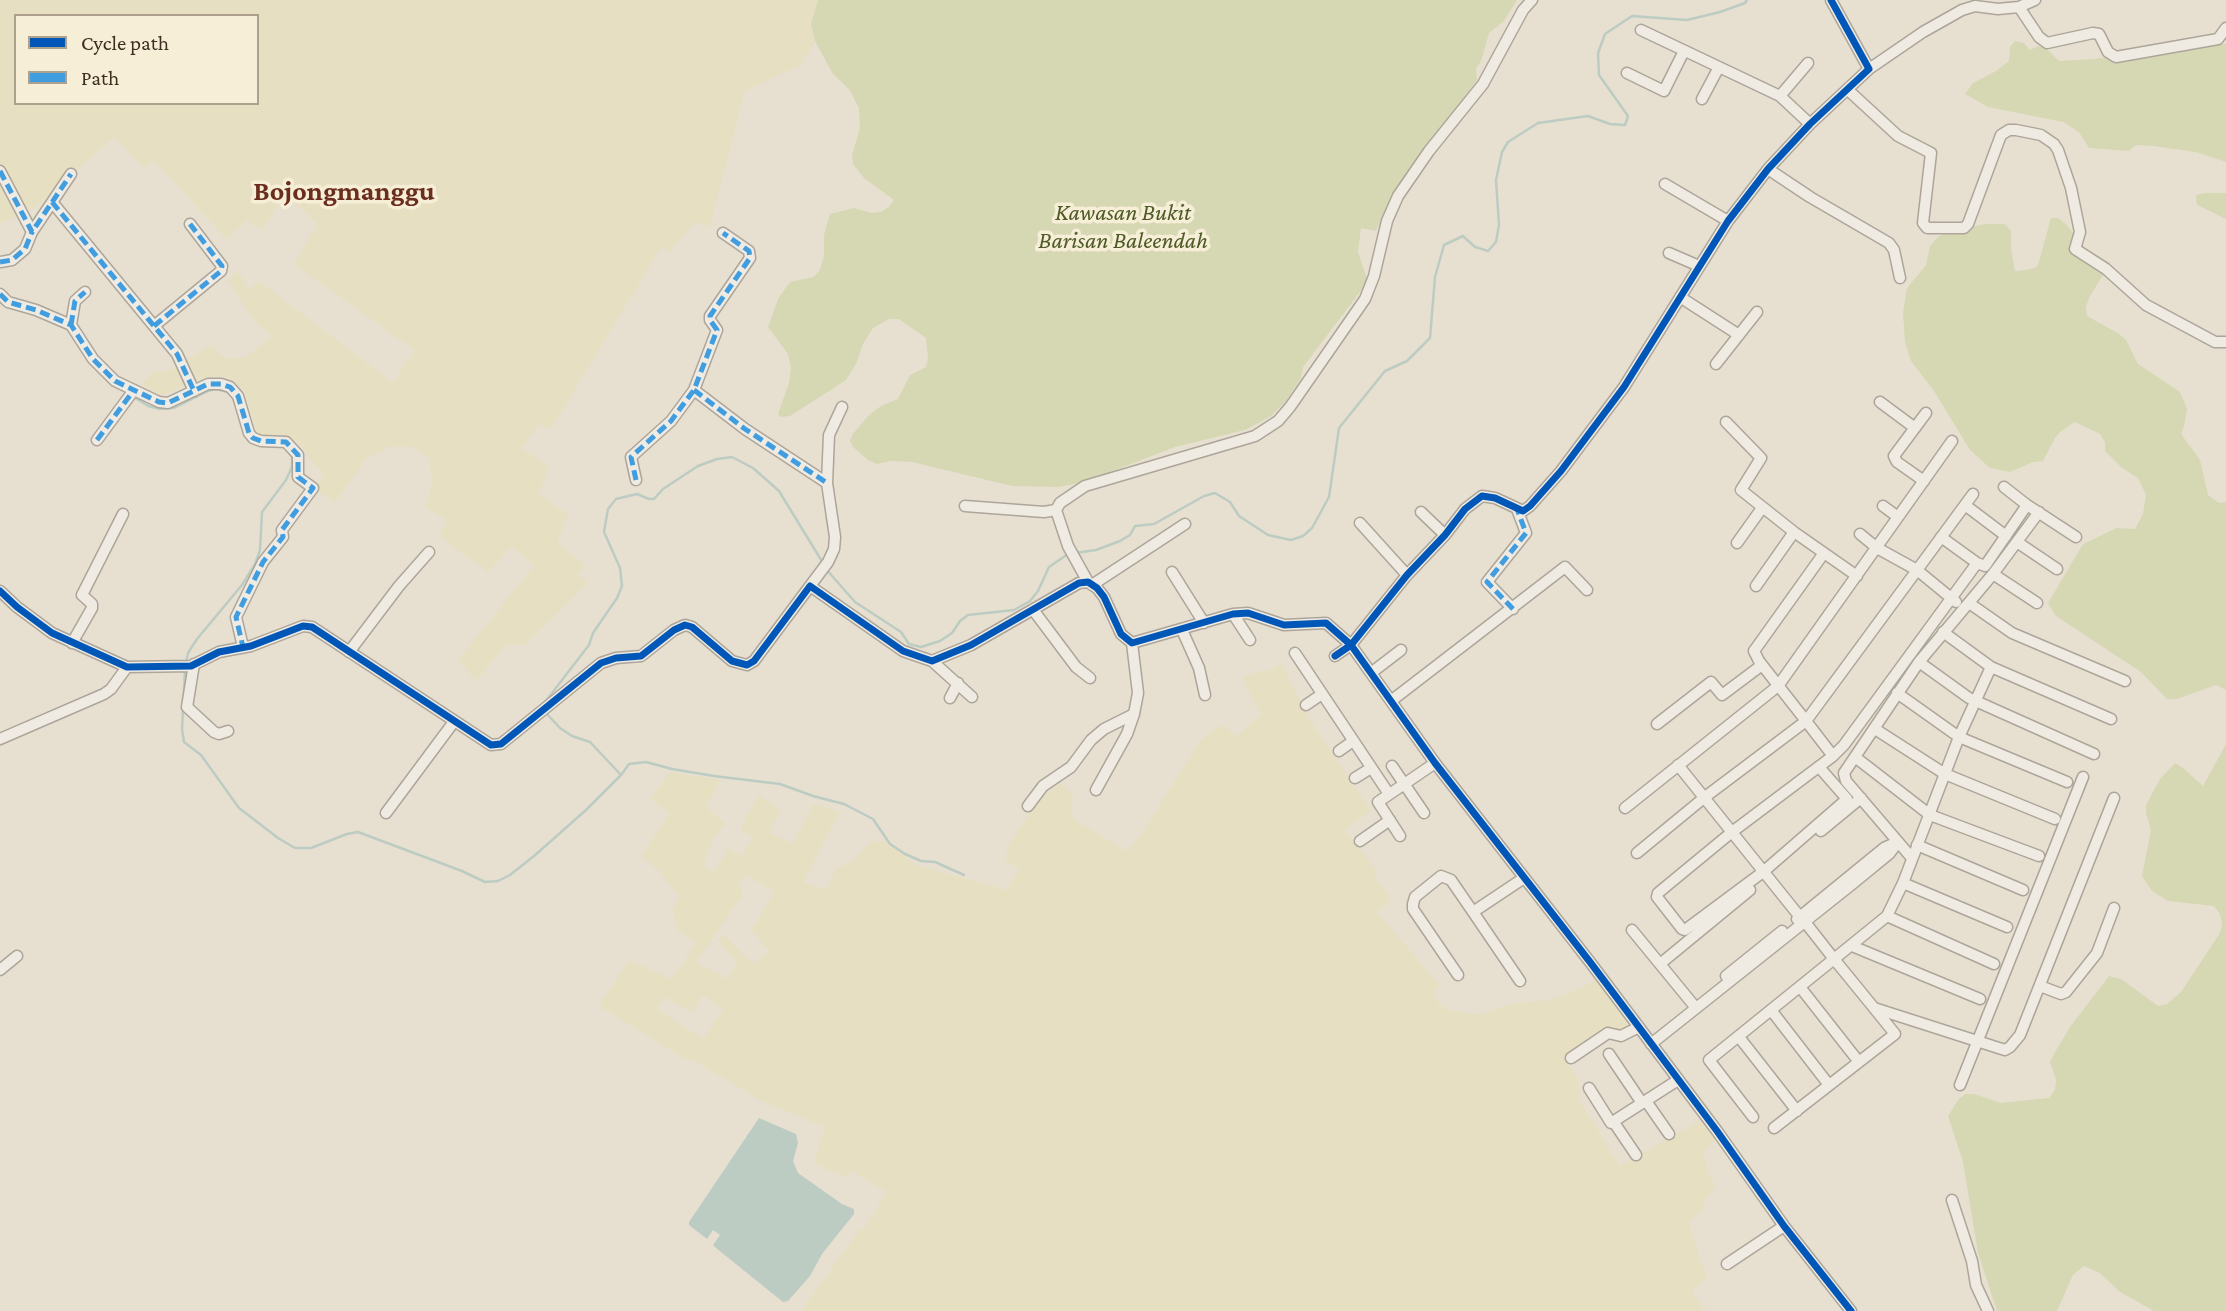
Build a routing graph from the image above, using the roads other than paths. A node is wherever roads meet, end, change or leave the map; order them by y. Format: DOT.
graph roads {
  1 [pos="1532,0"];
  2 [pos="1831,0"];
  3 [pos="2035,0"];
  4 [pos="2019,7"];
  5 [pos="2226,28"];
  6 [pos="1641,30"];
  7 [pos="1684,51"];
  8 [pos="1808,63"];
  9 [pos="1719,67"];
  10 [pos="1869,69"];
  11 [pos="1627,73"];
  12 [pos="1848,90"];
  13 [pos="1780,96"];
  14 [pos="1702,99"];
  15 [pos="1810,124"];
  16 [pos="1768,169"];
  17 [pos="0,171"];
  18 [pos="71,174"];
  19 [pos="1665,184"];
  20 [pos="52,202"];
  21 [pos="1728,221"];
  22 [pos="190,224"];
  23 [pos="32,232"];
  24 [pos="723,233"];
  25 [pos="1669,253"];
  26 [pos="1,265"];
  27 [pos="1699,266"];
  28 [pos="1900,278"];
  29 [pos="85,292"];
  30 [pos="0,294"];
  31 [pos="1681,297"];
  32 [pos="1757,312"];
  33 [pos="71,325"];
  34 [pos="154,326"];
  35 [pos="1739,335"];
  36 [pos="2226,342"];
  37 [pos="1716,364"];
  38 [pos="694,390"];
  39 [pos="194,391"];
  40 [pos="131,394"];
  41 [pos="1880,402"];
  42 [pos="842,407"];
  43 [pos="1926,413"];
  44 [pos="1726,422"];
  45 [pos="1915,428"];
  46 [pos="97,440"];
  47 [pos="1952,441"];
  48 [pos="636,480"];
  49 [pos="1924,481"];
  50 [pos="827,484"];
  51 [pos="2004,487"];
  52 [pos="1973,494"];
  53 [pos="1965,505"];
  54 [pos="2027,505"];
  55 [pos="965,506"];
  56 [pos="1883,506"];
  57 [pos="1517,509"];
  58 [pos="1762,509"];
  59 [pos="1056,510"];
  60 [pos="1421,512"];
  61 [pos="2039,512"];
  62 [pos="122,514"];
  63 [pos="1898,517"];
  64 [pos="1360,523"];
  65 [pos="1185,524"];
  66 [pos="1794,532"];
  67 [pos="1860,534"];
  68 [pos="1445,535"];
  69 [pos="2006,536"];
  70 [pos="1941,537"];
  71 [pos="2076,537"];
  72 [pos="2017,542"];
  73 [pos="1737,543"];
  74 [pos="1877,548"];
  75 [pos="429,552"];
  76 [pos="1824,553"];
  77 [pos="1977,563"];
  78 [pos="2057,569"];
  79 [pos="1917,570"];
  80 [pos="1172,572"];
  81 [pos="1993,574"];
  82 [pos="1407,575"];
  83 [pos="1857,576"];
  84 [pos="1090,584"];
  85 [pos="810,586"];
  86 [pos="1756,586"];
  87 [pos="1587,590"];
  88 [pos="0,591"];
  89 [pos="1952,598"];
  90 [pos="2037,603"];
  91 [pos="1966,606"];
  92 [pos="1513,609"];
  93 [pos="1034,611"];
  94 [pos="1233,614"];
  95 [pos="1204,623"];
  96 [pos="1182,630"];
  97 [pos="1943,632"];
  98 [pos="1250,640"];
  99 [pos="72,643"];
  100 [pos="1132,643"];
  101 [pos="1351,645"];
  102 [pos="243,648"];
  103 [pos="1401,650"];
  104 [pos="349,652"];
  105 [pos="1295,653"];
  106 [pos="1335,656"];
  107 [pos="932,661"];
  108 [pos="1919,662"];
  109 [pos="193,665"];
  110 [pos="1762,665"];
  111 [pos="127,667"];
  112 [pos="1991,667"];
  113 [pos="1371,673"];
  114 [pos="1090,678"];
  115 [pos="2125,681"];
  116 [pos="958,683"];
  117 [pos="1778,686"];
  118 [pos="1897,693"];
  119 [pos="1322,694"];
  120 [pos="1205,695"];
  121 [pos="972,697"];
  122 [pos="950,698"];
  123 [pos="1391,701"];
  124 [pos="1975,701"];
  125 [pos="1306,705"];
  126 [pos="1134,715"];
  127 [pos="2111,719"];
  128 [pos="1806,721"];
  129 [pos="453,723"];
  130 [pos="1657,724"];
  131 [pos="1875,729"];
  132 [pos="228,731"];
  133 [pos="1959,737"];
  134 [pos="0,739"];
  135 [pos="1353,741"];
  136 [pos="1339,751"];
  137 [pos="2094,754"];
  138 [pos="1833,756"];
  139 [pos="1855,757"];
  140 [pos="1435,763"];
  141 [pos="1678,765"];
  142 [pos="1392,766"];
  143 [pos="1819,767"];
  144 [pos="1371,768"];
  145 [pos="1945,774"];
  146 [pos="2083,777"];
  147 [pos="1355,778"];
  148 [pos="2067,782"];
  149 [pos="1404,784"];
  150 [pos="1096,790"];
  151 [pos="1389,794"];
  152 [pos="1705,797"];
  153 [pos="1861,798"];
  154 [pos="2114,798"];
  155 [pos="1028,807"];
  156 [pos="1625,808"];
  157 [pos="386,813"];
  158 [pos="1424,813"];
  159 [pos="1930,815"];
  160 [pos="2055,819"];
  161 [pos="1390,820"];
  162 [pos="1732,832"];
  163 [pos="1400,836"];
  164 [pos="1360,841"];
  165 [pos="1898,842"];
  166 [pos="1917,845"];
  167 [pos="1637,853"];
  168 [pos="2039,856"];
  169 [pos="1911,858"];
  170 [pos="1765,874"];
  171 [pos="1524,878"];
  172 [pos="1903,883"];
  173 [pos="2023,890"];
  174 [pos="2114,908"];
  175 [pos="1473,912"];
  176 [pos="1887,916"];
  177 [pos="1802,920"];
  178 [pos="2007,927"];
  179 [pos="1632,930"];
  180 [pos="1852,946"];
  181 [pos="17,956"];
  182 [pos="1834,959"];
  183 [pos="1660,964"];
  184 [pos="1994,964"];
  185 [pos="0,970"];
  186 [pos="1458,975"];
  187 [pos="1520,982"];
  188 [pos="2040,986"];
  189 [pos="1800,987"];
  190 [pos="1980,999"];
  191 [pos="1694,1005"];
  192 [pos="1874,1008"];
  193 [pos="1771,1010"];
  194 [pos="1639,1027"];
  195 [pos="1739,1037"];
  196 [pos="1649,1041"];
  197 [pos="1978,1041"];
  198 [pos="1609,1054"];
  199 [pos="1571,1058"];
  200 [pos="1859,1062"];
  201 [pos="1678,1080"];
  202 [pos="1829,1085"];
  203 [pos="1960,1085"];
  204 [pos="1589,1088"];
  205 [pos="1644,1102"];
  206 [pos="1797,1111"];
  207 [pos="1753,1117"];
  208 [pos="1613,1121"];
  209 [pos="1774,1128"];
  210 [pos="1669,1134"];
  211 [pos="1636,1155"];
  212 [pos="1952,1200"];
  213 [pos="1784,1226"];
  214 [pos="1727,1264"];
  215 [pos="1851,1311"];
  216 [pos="1988,1311"];
  1 -- 59 [label="street"];
  2 -- 10 [label="street"];
  3 -- 4 [label="street"];
  4 -- 5 [label="street"];
  4 -- 10 [label="street"];
  6 -- 7 [label="street"];
  7 -- 9 [label="street"];
  7 -- 11 [label="street"];
  8 -- 13 [label="street"];
  9 -- 13 [label="street"];
  9 -- 14 [label="street"];
  10 -- 12 [label="street"];
  12 -- 15 [label="street"];
  12 -- 36 [label="street"];
  13 -- 15 [label="street"];
  15 -- 16 [label="street"];
  16 -- 21 [label="street"];
  16 -- 28 [label="street"];
  17 -- 23 [label="street"];
  18 -- 20 [label="street"];
  19 -- 21 [label="street"];
  20 -- 23 [label="street"];
  20 -- 34 [label="street"];
  21 -- 27 [label="street"];
  22 -- 34 [label="street"];
  23 -- 26 [label="street"];
  24 -- 38 [label="street"];
  25 -- 27 [label="street"];
  27 -- 31 [label="street"];
  29 -- 33 [label="street"];
  30 -- 33 [label="street"];
  31 -- 35 [label="street"];
  31 -- 57 [label="street"];
  32 -- 35 [label="street"];
  33 -- 40 [label="street"];
  34 -- 39 [label="street"];
  35 -- 37 [label="street"];
  38 -- 48 [label="street"];
  38 -- 50 [label="street"];
  39 -- 40 [label="street"];
  39 -- 102 [label="street"];
  40 -- 46 [label="street"];
  41 -- 45 [label="street"];
  42 -- 50 [label="street"];
  43 -- 45 [label="street"];
  44 -- 58 [label="street"];
  45 -- 49 [label="street"];
  47 -- 49 [label="street"];
  49 -- 63 [label="street"];
  50 -- 85 [label="street"];
  51 -- 54 [label="street"];
  52 -- 53 [label="street"];
  53 -- 69 [label="street"];
  53 -- 70 [label="street"];
  54 -- 61 [label="street"];
  54 -- 69 [label="street"];
  55 -- 59 [label="street"];
  56 -- 63 [label="street"];
  57 -- 68 [label="street"];
  57 -- 92 [label="street"];
  58 -- 66 [label="street"];
  58 -- 73 [label="street"];
  59 -- 84 [label="street"];
  60 -- 68 [label="street"];
  61 -- 71 [label="street"];
  61 -- 72 [label="street"];
  62 -- 99 [label="street"];
  63 -- 74 [label="street"];
  64 -- 82 [label="street"];
  65 -- 84 [label="street"];
  66 -- 76 [label="street"];
  66 -- 86 [label="street"];
  67 -- 74 [label="street"];
  68 -- 82 [label="street"];
  69 -- 77 [label="street"];
  70 -- 77 [label="street"];
  70 -- 79 [label="street"];
  72 -- 78 [label="street"];
  72 -- 81 [label="street"];
  74 -- 79 [label="street"];
  74 -- 83 [label="street"];
  75 -- 104 [label="street"];
  76 -- 83 [label="street"];
  76 -- 110 [label="street"];
  77 -- 89 [label="street"];
  79 -- 89 [label="street"];
  79 -- 128 [label="street"];
  80 -- 95 [label="street"];
  81 -- 90 [label="street"];
  81 -- 91 [label="street"];
  82 -- 101 [label="street"];
  83 -- 117 [label="street"];
  84 -- 93 [label="street"];
  84 -- 100 [label="street"];
  85 -- 107 [label="street"];
  85 -- 129 [label="street"];
  87 -- 92 [label="street"];
  88 -- 99 [label="street"];
  89 -- 91 [label="street"];
  89 -- 138 [label="street"];
  91 -- 97 [label="street"];
  91 -- 115 [label="street"];
  92 -- 123 [label="street"];
  93 -- 107 [label="street"];
  93 -- 114 [label="street"];
  94 -- 95 [label="street"];
  94 -- 98 [label="street"];
  94 -- 101 [label="street"];
  95 -- 96 [label="street"];
  96 -- 100 [label="street"];
  96 -- 120 [label="street"];
  97 -- 108 [label="street"];
  97 -- 112 [label="street"];
  99 -- 111 [label="street"];
  100 -- 126 [label="street"];
  101 -- 106 [label="street"];
  101 -- 113 [label="street"];
  102 -- 104 [label="street"];
  102 -- 109 [label="street"];
  103 -- 113 [label="street"];
  104 -- 129 [label="street"];
  105 -- 119 [label="street"];
  107 -- 116 [label="street"];
  108 -- 118 [label="street"];
  108 -- 124 [label="street"];
  109 -- 111 [label="street"];
  109 -- 132 [label="street"];
  110 -- 117 [label="street"];
  110 -- 130 [label="street"];
  111 -- 134 [label="street"];
  112 -- 124 [label="street"];
  112 -- 127 [label="street"];
  113 -- 123 [label="street"];
  116 -- 121 [label="street"];
  116 -- 122 [label="street"];
  117 -- 128 [label="street"];
  117 -- 141 [label="street"];
  118 -- 131 [label="street"];
  118 -- 133 [label="street"];
  119 -- 125 [label="street"];
  119 -- 135 [label="street"];
  123 -- 140 [label="street"];
  124 -- 133 [label="street"];
  124 -- 137 [label="street"];
  126 -- 150 [label="street"];
  126 -- 155 [label="street"];
  128 -- 138 [label="street"];
  128 -- 152 [label="street"];
  129 -- 157 [label="street"];
  131 -- 139 [label="street"];
  131 -- 145 [label="street"];
  133 -- 145 [label="street"];
  133 -- 148 [label="street"];
  135 -- 136 [label="street"];
  135 -- 144 [label="street"];
  138 -- 143 [label="street"];
  139 -- 153 [label="street"];
  139 -- 159 [label="street"];
  140 -- 149 [label="street"];
  140 -- 171 [label="street"];
  141 -- 152 [label="street"];
  141 -- 156 [label="street"];
  142 -- 149 [label="street"];
  143 -- 162 [label="street"];
  143 -- 170 [label="street"];
  144 -- 147 [label="street"];
  144 -- 151 [label="street"];
  145 -- 159 [label="street"];
  145 -- 160 [label="street"];
  146 -- 197 [label="street"];
  149 -- 151 [label="street"];
  149 -- 158 [label="street"];
  151 -- 161 [label="street"];
  152 -- 162 [label="street"];
  152 -- 167 [label="street"];
  153 -- 165 [label="street"];
  153 -- 170 [label="street"];
  154 -- 188 [label="street"];
  159 -- 166 [label="street"];
  159 -- 168 [label="street"];
  161 -- 163 [label="street"];
  161 -- 164 [label="street"];
  162 -- 170 [label="street"];
  162 -- 170 [label="street"];
  165 -- 169 [label="street"];
  165 -- 177 [label="street"];
  166 -- 169 [label="street"];
  166 -- 173 [label="street"];
  169 -- 172 [label="street"];
  170 -- 177 [label="street"];
  170 -- 183 [label="street"];
  171 -- 175 [label="street"];
  171 -- 194 [label="street"];
  172 -- 176 [label="street"];
  172 -- 178 [label="street"];
  174 -- 188 [label="street"];
  175 -- 186 [label="street"];
  175 -- 187 [label="street"];
  176 -- 180 [label="street"];
  176 -- 184 [label="street"];
  177 -- 182 [label="street"];
  177 -- 191 [label="street"];
  179 -- 183 [label="street"];
  180 -- 182 [label="street"];
  180 -- 190 [label="street"];
  181 -- 185 [label="street"];
  182 -- 189 [label="street"];
  182 -- 192 [label="street"];
  183 -- 191 [label="street"];
  188 -- 197 [label="street"];
  189 -- 193 [label="street"];
  189 -- 200 [label="street"];
  191 -- 196 [label="street"];
  192 -- 197 [label="street"];
  192 -- 200 [label="street"];
  193 -- 195 [label="street"];
  193 -- 202 [label="street"];
  194 -- 196 [label="street"];
  194 -- 199 [label="street"];
  195 -- 206 [label="street"];
  195 -- 207 [label="street"];
  196 -- 201 [label="street"];
  197 -- 203 [label="street"];
  198 -- 205 [label="street"];
  200 -- 202 [label="street"];
  201 -- 205 [label="street"];
  201 -- 213 [label="street"];
  202 -- 206 [label="street"];
  204 -- 208 [label="street"];
  205 -- 208 [label="street"];
  205 -- 210 [label="street"];
  206 -- 209 [label="street"];
  208 -- 211 [label="street"];
  212 -- 216 [label="street"];
  213 -- 214 [label="street"];
  213 -- 215 [label="street"];
}
